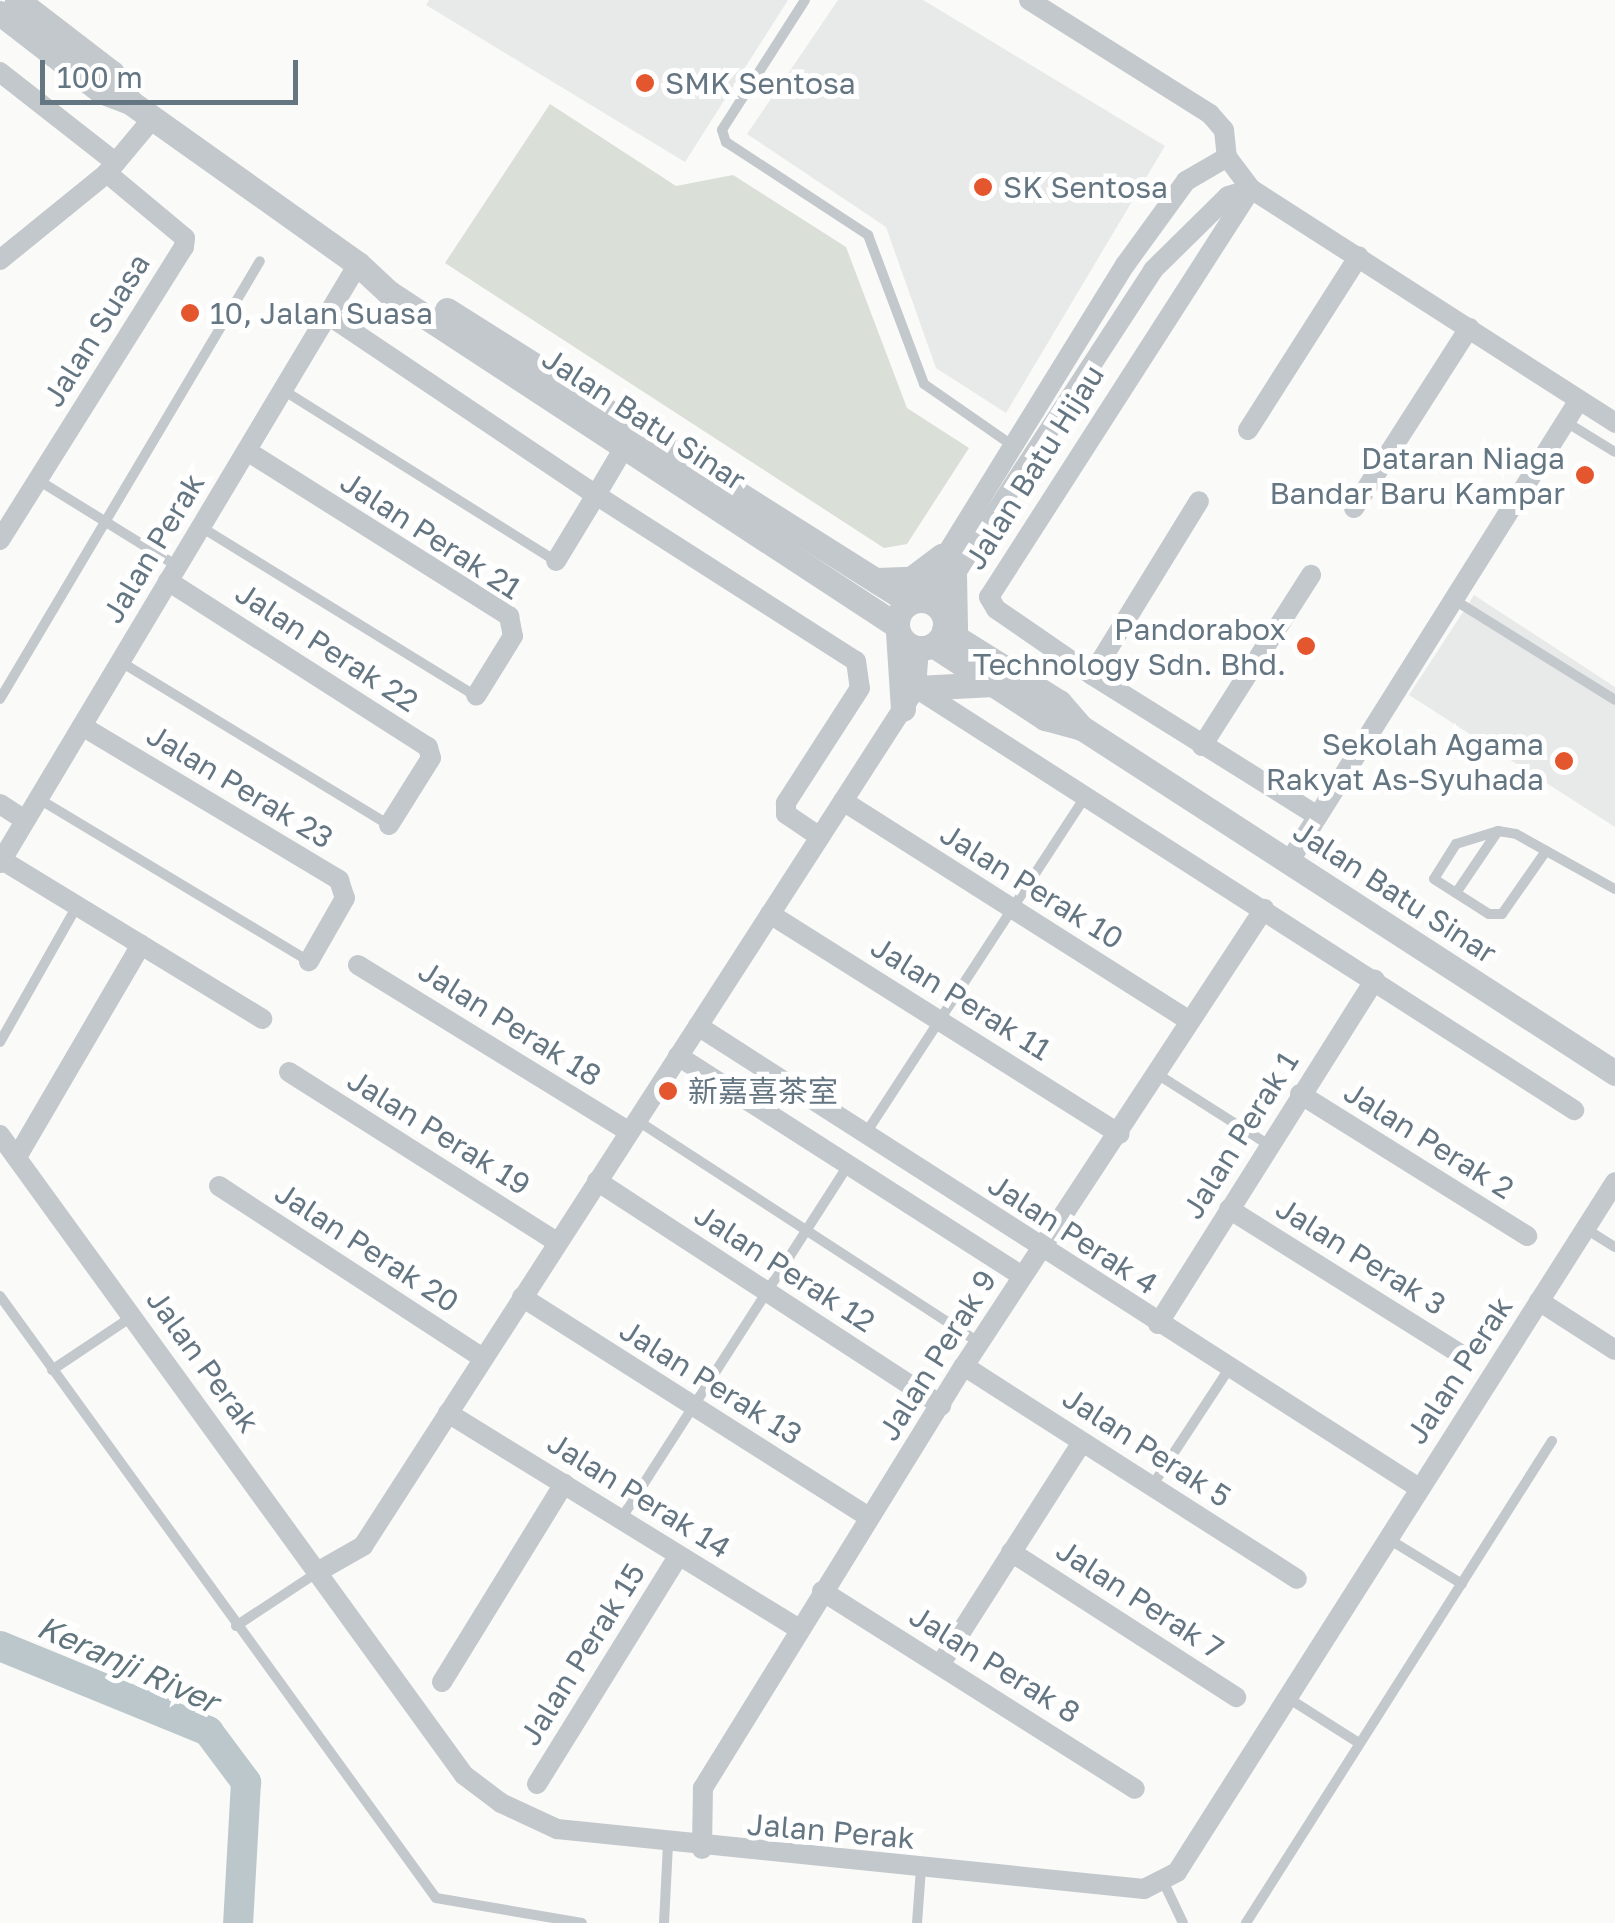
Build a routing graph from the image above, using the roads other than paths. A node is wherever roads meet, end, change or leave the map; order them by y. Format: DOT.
graph roads {
  1 [pos="17,0"];
  2 [pos="805,0"];
  3 [pos="1028,0"];
  4 [pos="0,13"];
  5 [pos="0,72"];
  6 [pos="130,102"];
  7 [pos="153,118"];
  8 [pos="1228,157"];
  9 [pos="111,168"];
  10 [pos="1251,189"];
  11 [pos="2,256"];
  12 [pos="1360,256"];
  13 [pos="260,261"];
  14 [pos="358,264"];
  15 [pos="328,315"];
  16 [pos="1469,328"];
  17 [pos="283,390"];
  18 [pos="1580,400"];
  19 [pos="1566,422"];
  20 [pos="1615,423"];
  21 [pos="1248,430"];
  22 [pos="1011,444"];
  23 [pos="625,446"];
  24 [pos="247,451"];
  25 [pos="1615,452"];
  26 [pos="1030,456"];
  27 [pos="38,480"];
  28 [pos="596,495"];
  29 [pos="1200,501"];
  30 [pos="1354,508"];
  31 [pos="106,522"];
  32 [pos="201,527"];
  33 [pos="0,540"];
  34 [pos="556,560"];
  35 [pos="948,565"];
  36 [pos="173,574"];
  37 [pos="1311,575"];
  38 [pos="871,579"];
  39 [pos="1456,601"];
  40 [pos="921,602"];
  41 [pos="897,628"];
  42 [pos="940,641"];
  43 [pos="120,662"];
  44 [pos="1092,675"];
  45 [pos="994,684"];
  46 [pos="476,696"];
  47 [pos="909,698"];
  48 [pos="0,699"];
  49 [pos="1615,700"];
  50 [pos="82,726"];
  51 [pos="1082,728"];
  52 [pos="1202,746"];
  53 [pos="1086,796"];
  54 [pos="38,798"];
  55 [pos="843,802"];
  56 [pos="0,804"];
  57 [pos="1318,816"];
  58 [pos="26,820"];
  59 [pos="389,825"];
  60 [pos="1498,831"];
  61 [pos="820,837"];
  62 [pos="1546,851"];
  63 [pos="1,862"];
  64 [pos="1289,862"];
  65 [pos="1615,890"];
  66 [pos="1456,893"];
  67 [pos="78,906"];
  68 [pos="1011,908"];
  69 [pos="1264,909"];
  70 [pos="770,914"];
  71 [pos="141,945"];
  72 [pos="309,961"];
  73 [pos="358,964"];
  74 [pos="1376,980"];
  75 [pos="262,1018"];
  76 [pos="940,1020"];
  77 [pos="1190,1021"];
  78 [pos="698,1026"];
  79 [pos="0,1042"];
  80 [pos="678,1056"];
  81 [pos="289,1072"];
  82 [pos="1615,1073"];
  83 [pos="1156,1074"];
  84 [pos="1300,1094"];
  85 [pos="1574,1110"];
  86 [pos="633,1126"];
  87 [pos="0,1134"];
  88 [pos="866,1134"];
  89 [pos="1119,1134"];
  90 [pos="1269,1144"];
  91 [pos="17,1157"];
  92 [pos="848,1165"];
  93 [pos="598,1181"];
  94 [pos="1615,1182"];
  95 [pos="219,1186"];
  96 [pos="1229,1209"];
  97 [pos="1585,1228"];
  98 [pos="807,1230"];
  99 [pos="1527,1236"];
  100 [pos="558,1242"];
  101 [pos="1615,1248"];
  102 [pos="1040,1249"];
  103 [pos="1022,1276"];
  104 [pos="767,1292"];
  105 [pos="0,1296"];
  106 [pos="522,1298"];
  107 [pos="1539,1301"];
  108 [pos="133,1316"];
  109 [pos="1158,1324"];
  110 [pos="980,1343"];
  111 [pos="1615,1350"];
  112 [pos="1460,1354"];
  113 [pos="483,1358"];
  114 [pos="964,1366"];
  115 [pos="1228,1369"];
  116 [pos="52,1370"];
  117 [pos="941,1405"];
  118 [pos="693,1407"];
  119 [pos="448,1413"];
  120 [pos="1082,1442"];
  121 [pos="1552,1442"];
  122 [pos="564,1484"];
  123 [pos="1152,1486"];
  124 [pos="1418,1488"];
  125 [pos="869,1517"];
  126 [pos="621,1519"];
  127 [pos="1387,1538"];
  128 [pos="1011,1552"];
  129 [pos="679,1555"];
  130 [pos="319,1571"];
  131 [pos="1297,1579"];
  132 [pos="1462,1584"];
  133 [pos="822,1591"];
  134 [pos="236,1626"];
  135 [pos="799,1628"];
  136 [pos="940,1665"];
  137 [pos="442,1682"];
  138 [pos="1236,1697"];
  139 [pos="1287,1698"];
  140 [pos="1359,1743"];
  141 [pos="537,1784"];
  142 [pos="1135,1789"];
  143 [pos="668,1844"];
  144 [pos="702,1849"];
  145 [pos="921,1869"];
  146 [pos="1164,1883"];
  147 [pos="582,1923"];
  148 [pos="664,1923"];
  149 [pos="917,1923"];
  150 [pos="1183,1923"];
  151 [pos="1246,1923"];
  1 -- 6 [label="street, Jalan Batu Sinar"];
  2 -- 22 [label="lane"];
  3 -- 8 [label="street"];
  4 -- 6 [label="street, Jalan Batu Sinar"];
  5 -- 9 [label="street"];
  6 -- 7 [label="street, Jalan Batu Sinar"];
  7 -- 9 [label="street"];
  7 -- 14 [label="street, Jalan Batu Sinar"];
  8 -- 10 [label="street"];
  8 -- 22 [label="street, Jalan Batu Hijau"];
  9 -- 11 [label="street"];
  9 -- 27 [label="street, Jalan Suasa"];
  10 -- 12 [label="street"];
  10 -- 26 [label="street, Jalan Batu Hijau"];
  10 -- 44 [label="street, Jalan Batu Hijau"];
  12 -- 16 [label="street"];
  12 -- 21 [label="street"];
  13 -- 31 [label="lane"];
  14 -- 15 [label="street, Jalan Perak"];
  14 -- 23 [label="street, Jalan Batu Sinar"];
  14 -- 38 [label="street, Jalan Batu Sinar"];
  15 -- 17 [label="street, Jalan Perak"];
  15 -- 28 [label="street"];
  16 -- 18 [label="street"];
  16 -- 30 [label="street"];
  17 -- 24 [label="street, Jalan Perak"];
  17 -- 34 [label="lane"];
  18 -- 19 [label="street"];
  18 -- 20 [label="street"];
  19 -- 25 [label="lane"];
  19 -- 39 [label="street"];
  22 -- 26 [label="lane"];
  22 -- 35 [label="street, Jalan Batu Hijau"];
  23 -- 28 [label="street"];
  23 -- 41 [label="street, Jalan Batu Sinar"];
  24 -- 32 [label="street, Jalan Perak"];
  24 -- 46 [label="street, Jalan Perak 21"];
  26 -- 35 [label="street, Jalan Batu Hijau"];
  27 -- 31 [label="lane"];
  27 -- 33 [label="street, Jalan Suasa"];
  28 -- 34 [label="street"];
  28 -- 61 [label="street"];
  29 -- 44 [label="street"];
  31 -- 36 [label="lane"];
  31 -- 48 [label="lane"];
  32 -- 36 [label="street, Jalan Perak"];
  32 -- 46 [label="lane"];
  35 -- 38 [label="street"];
  35 -- 40 [label="street, Jalan Batu Hijau"];
  35 -- 42 [label="street"];
  36 -- 43 [label="street, Jalan Perak"];
  36 -- 59 [label="street, Jalan Perak 22"];
  37 -- 52 [label="street"];
  38 -- 40 [label="street, Jalan Batu Sinar"];
  39 -- 49 [label="lane"];
  39 -- 57 [label="street"];
  40 -- 41 [label="street"];
  40 -- 42 [label="street"];
  41 -- 42 [label="street, Jalan Batu Sinar"];
  41 -- 47 [label="street"];
  42 -- 45 [label="street"];
  42 -- 47 [label="street"];
  42 -- 51 [label="street, Jalan Batu Sinar"];
  43 -- 50 [label="street, Jalan Perak"];
  43 -- 59 [label="lane"];
  44 -- 52 [label="street, Jalan Batu Hijau"];
  45 -- 47 [label="street"];
  45 -- 51 [label="street"];
  47 -- 53 [label="street"];
  47 -- 55 [label="street"];
  50 -- 54 [label="street, Jalan Perak"];
  50 -- 72 [label="street, Jalan Perak 23"];
  51 -- 64 [label="street, Jalan Batu Sinar"];
  52 -- 57 [label="street, Jalan Batu Hijau"];
  53 -- 68 [label="lane"];
  53 -- 69 [label="street"];
  54 -- 58 [label="street, Jalan Perak"];
  54 -- 72 [label="lane"];
  55 -- 61 [label="street"];
  55 -- 68 [label="street, Jalan Perak 10"];
  56 -- 58 [label="street"];
  57 -- 64 [label="street"];
  58 -- 63 [label="street, Jalan Perak"];
  60 -- 62 [label="lane"];
  60 -- 66 [label="lane"];
  60 -- 66 [label="lane"];
  61 -- 70 [label="street"];
  62 -- 65 [label="lane"];
  62 -- 66 [label="lane"];
  63 -- 67 [label="street"];
  64 -- 82 [label="street, Jalan Batu Sinar"];
  67 -- 71 [label="street"];
  67 -- 79 [label="lane"];
  68 -- 76 [label="lane"];
  68 -- 77 [label="street, Jalan Perak 10"];
  69 -- 74 [label="street"];
  69 -- 77 [label="street, Jalan Perak 9"];
  70 -- 76 [label="street, Jalan Perak 11"];
  70 -- 78 [label="street"];
  71 -- 75 [label="street"];
  71 -- 91 [label="street"];
  73 -- 86 [label="street, Jalan Perak 18"];
  74 -- 84 [label="street, Jalan Perak 1"];
  74 -- 85 [label="street"];
  76 -- 88 [label="lane"];
  76 -- 89 [label="street, Jalan Perak 11"];
  77 -- 83 [label="street, Jalan Perak 9"];
  78 -- 80 [label="street"];
  78 -- 88 [label="street, Jalan Perak 4"];
  80 -- 86 [label="street"];
  80 -- 92 [label="street, Jalan Perak 4"];
  81 -- 100 [label="street, Jalan Perak 19"];
  83 -- 89 [label="street, Jalan Perak 9"];
  83 -- 90 [label="lane"];
  84 -- 90 [label="street, Jalan Perak 1"];
  84 -- 99 [label="street, Jalan Perak 2"];
  86 -- 93 [label="street"];
  86 -- 98 [label="lane"];
  87 -- 91 [label="street, Jalan Perak"];
  88 -- 102 [label="street, Jalan Perak 4"];
  89 -- 102 [label="street, Jalan Perak 9"];
  90 -- 96 [label="street, Jalan Perak 1"];
  91 -- 108 [label="street, Jalan Perak"];
  92 -- 98 [label="lane"];
  92 -- 103 [label="street, Jalan Perak 4"];
  93 -- 100 [label="street"];
  93 -- 104 [label="street, Jalan Perak 12"];
  94 -- 97 [label="street, Jalan Perak"];
  95 -- 113 [label="street, Jalan Perak 20"];
  96 -- 109 [label="street, Jalan Perak 1"];
  96 -- 112 [label="street, Jalan Perak 3"];
  97 -- 101 [label="lane"];
  97 -- 107 [label="street, Jalan Perak"];
  98 -- 104 [label="lane"];
  98 -- 110 [label="lane"];
  100 -- 106 [label="street"];
  102 -- 103 [label="street, Jalan Perak 9"];
  102 -- 109 [label="street, Jalan Perak 4"];
  103 -- 110 [label="street, Jalan Perak 9"];
  104 -- 117 [label="street, Jalan Perak 12"];
  104 -- 118 [label="lane"];
  105 -- 116 [label="lane"];
  106 -- 113 [label="street"];
  106 -- 118 [label="street, Jalan Perak 13"];
  107 -- 111 [label="street"];
  107 -- 124 [label="street, Jalan Perak"];
  108 -- 116 [label="lane"];
  108 -- 130 [label="street, Jalan Perak"];
  109 -- 115 [label="street, Jalan Perak 4"];
  110 -- 114 [label="street, Jalan Perak 9"];
  113 -- 119 [label="street"];
  114 -- 117 [label="street, Jalan Perak 9"];
  114 -- 120 [label="street, Jalan Perak 5"];
  115 -- 123 [label="lane"];
  115 -- 124 [label="street, Jalan Perak 4"];
  116 -- 134 [label="lane"];
  117 -- 125 [label="street, Jalan Perak 9"];
  118 -- 125 [label="street, Jalan Perak 13"];
  118 -- 126 [label="lane"];
  119 -- 122 [label="street, Jalan Perak 14"];
  119 -- 130 [label="street"];
  120 -- 123 [label="street, Jalan Perak 5"];
  120 -- 128 [label="street"];
  121 -- 132 [label="lane"];
  122 -- 126 [label="street, Jalan Perak 14"];
  122 -- 137 [label="street"];
  123 -- 131 [label="street, Jalan Perak 5"];
  124 -- 127 [label="street, Jalan Perak"];
  125 -- 133 [label="street, Jalan Perak 9"];
  126 -- 129 [label="street, Jalan Perak 14"];
  127 -- 132 [label="lane"];
  127 -- 139 [label="street, Jalan Perak"];
  128 -- 136 [label="street"];
  128 -- 138 [label="street, Jalan Perak 7"];
  129 -- 135 [label="street, Jalan Perak 14"];
  129 -- 141 [label="street, Jalan Perak 15"];
  130 -- 134 [label="lane"];
  130 -- 143 [label="street, Jalan Perak"];
  132 -- 140 [label="lane"];
  133 -- 135 [label="street, Jalan Perak 9"];
  133 -- 136 [label="street, Jalan Perak 8"];
  134 -- 147 [label="lane"];
  135 -- 144 [label="street, Jalan Perak 9"];
  136 -- 142 [label="street, Jalan Perak 8"];
  139 -- 140 [label="lane"];
  139 -- 146 [label="street, Jalan Perak"];
  140 -- 151 [label="lane"];
  143 -- 144 [label="street, Jalan Perak"];
  143 -- 148 [label="lane"];
  144 -- 145 [label="street, Jalan Perak"];
  145 -- 146 [label="street, Jalan Perak"];
  145 -- 149 [label="lane"];
  146 -- 150 [label="lane"];
}
